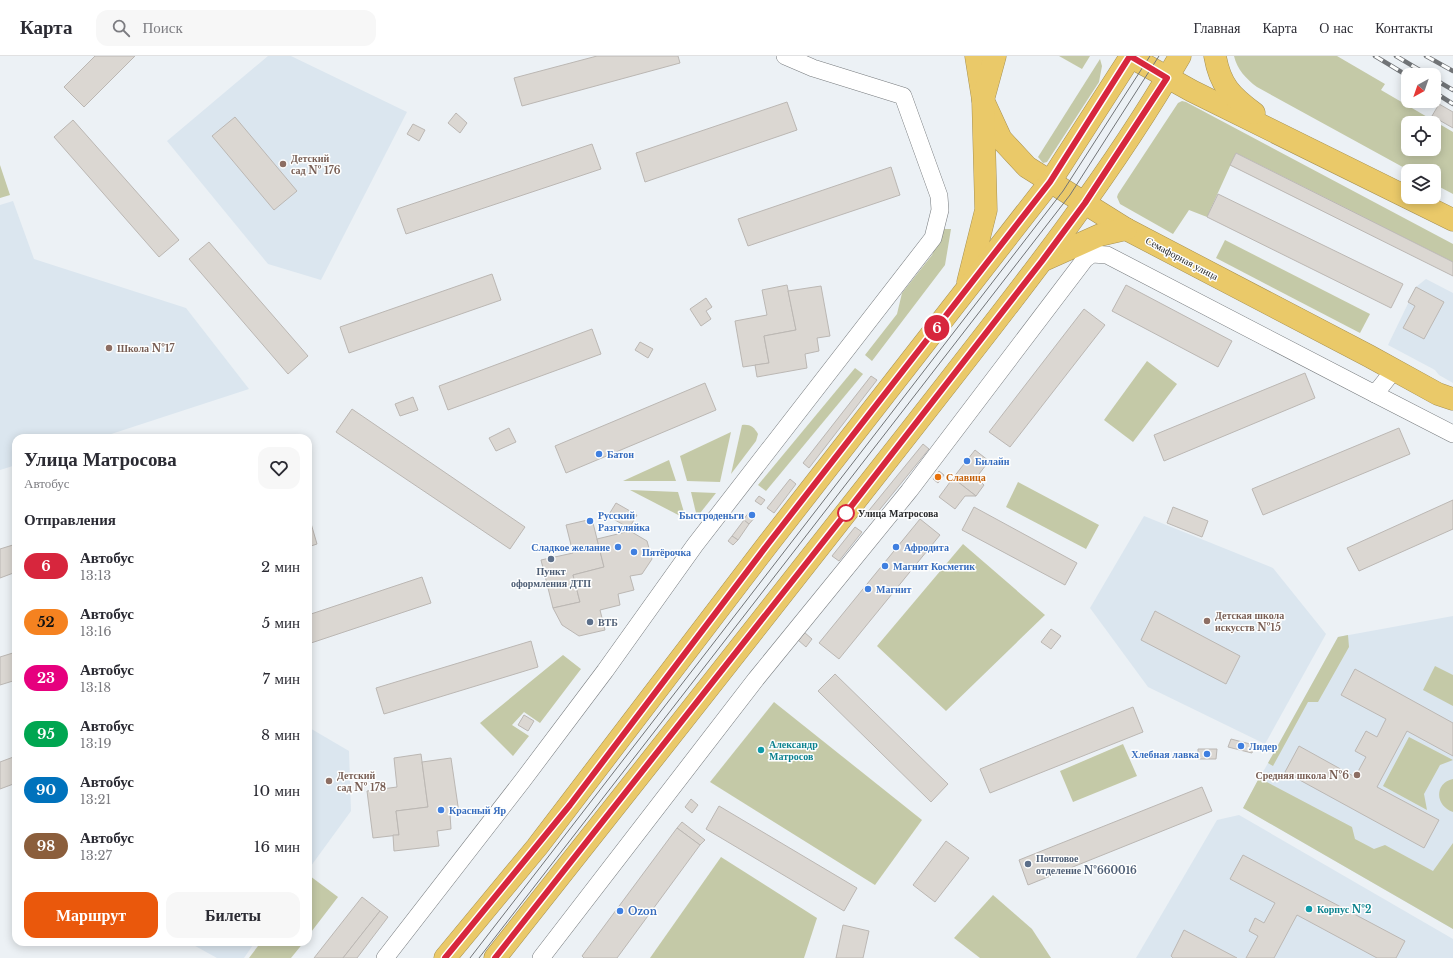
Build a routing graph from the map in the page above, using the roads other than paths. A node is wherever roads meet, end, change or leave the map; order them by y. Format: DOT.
graph roads {
  1 [pos="785,56"];
  2 [pos="976,56"];
  3 [pos="996,56"];
  4 [pos="1130,56"];
  5 [pos="1180,56"];
  6 [pos="1216,56"];
  7 [pos="1167,78"];
  8 [pos="983,100"];
  9 [pos="1287,137"];
  10 [pos="1050,182"];
  11 [pos="1085,203"];
  12 [pos="1453,220"];
  13 [pos="1126,229"];
  14 [pos="1042,261"];
  15 [pos="966,291"];
  16 [pos="1394,370"];
  17 [pos="1375,394"];
  18 [pos="1453,399"];
  19 [pos="1453,434"];
  20 [pos="385,958"];
  21 [pos="445,958"];
  22 [pos="495,958"];
  23 [pos="541,958"];
  1 -- 20 [label="street"];
  2 -- 8 [label="highway, Семафорная улица"];
  3 -- 8 [label="highway"];
  4 -- 7 [label="highway"];
  4 -- 10 [label="highway"];
  5 -- 7 [label="highway"];
  6 -- 9 [label="highway"];
  7 -- 9 [label="highway"];
  7 -- 11 [label="highway"];
  8 -- 10 [label="highway, Семафорная улица"];
  8 -- 15 [label="highway"];
  9 -- 12 [label="highway"];
  10 -- 11 [label="highway, Семафорная улица"];
  10 -- 15 [label="highway"];
  11 -- 13 [label="highway, Семафорная улица"];
  11 -- 14 [label="highway"];
  13 -- 14 [label="highway"];
  13 -- 16 [label="highway, Семафорная улица"];
  14 -- 22 [label="highway"];
  15 -- 21 [label="highway"];
  16 -- 17 [label="street"];
  16 -- 18 [label="highway, Семафорная улица"];
  17 -- 19 [label="street"];
  17 -- 23 [label="street"];
}
